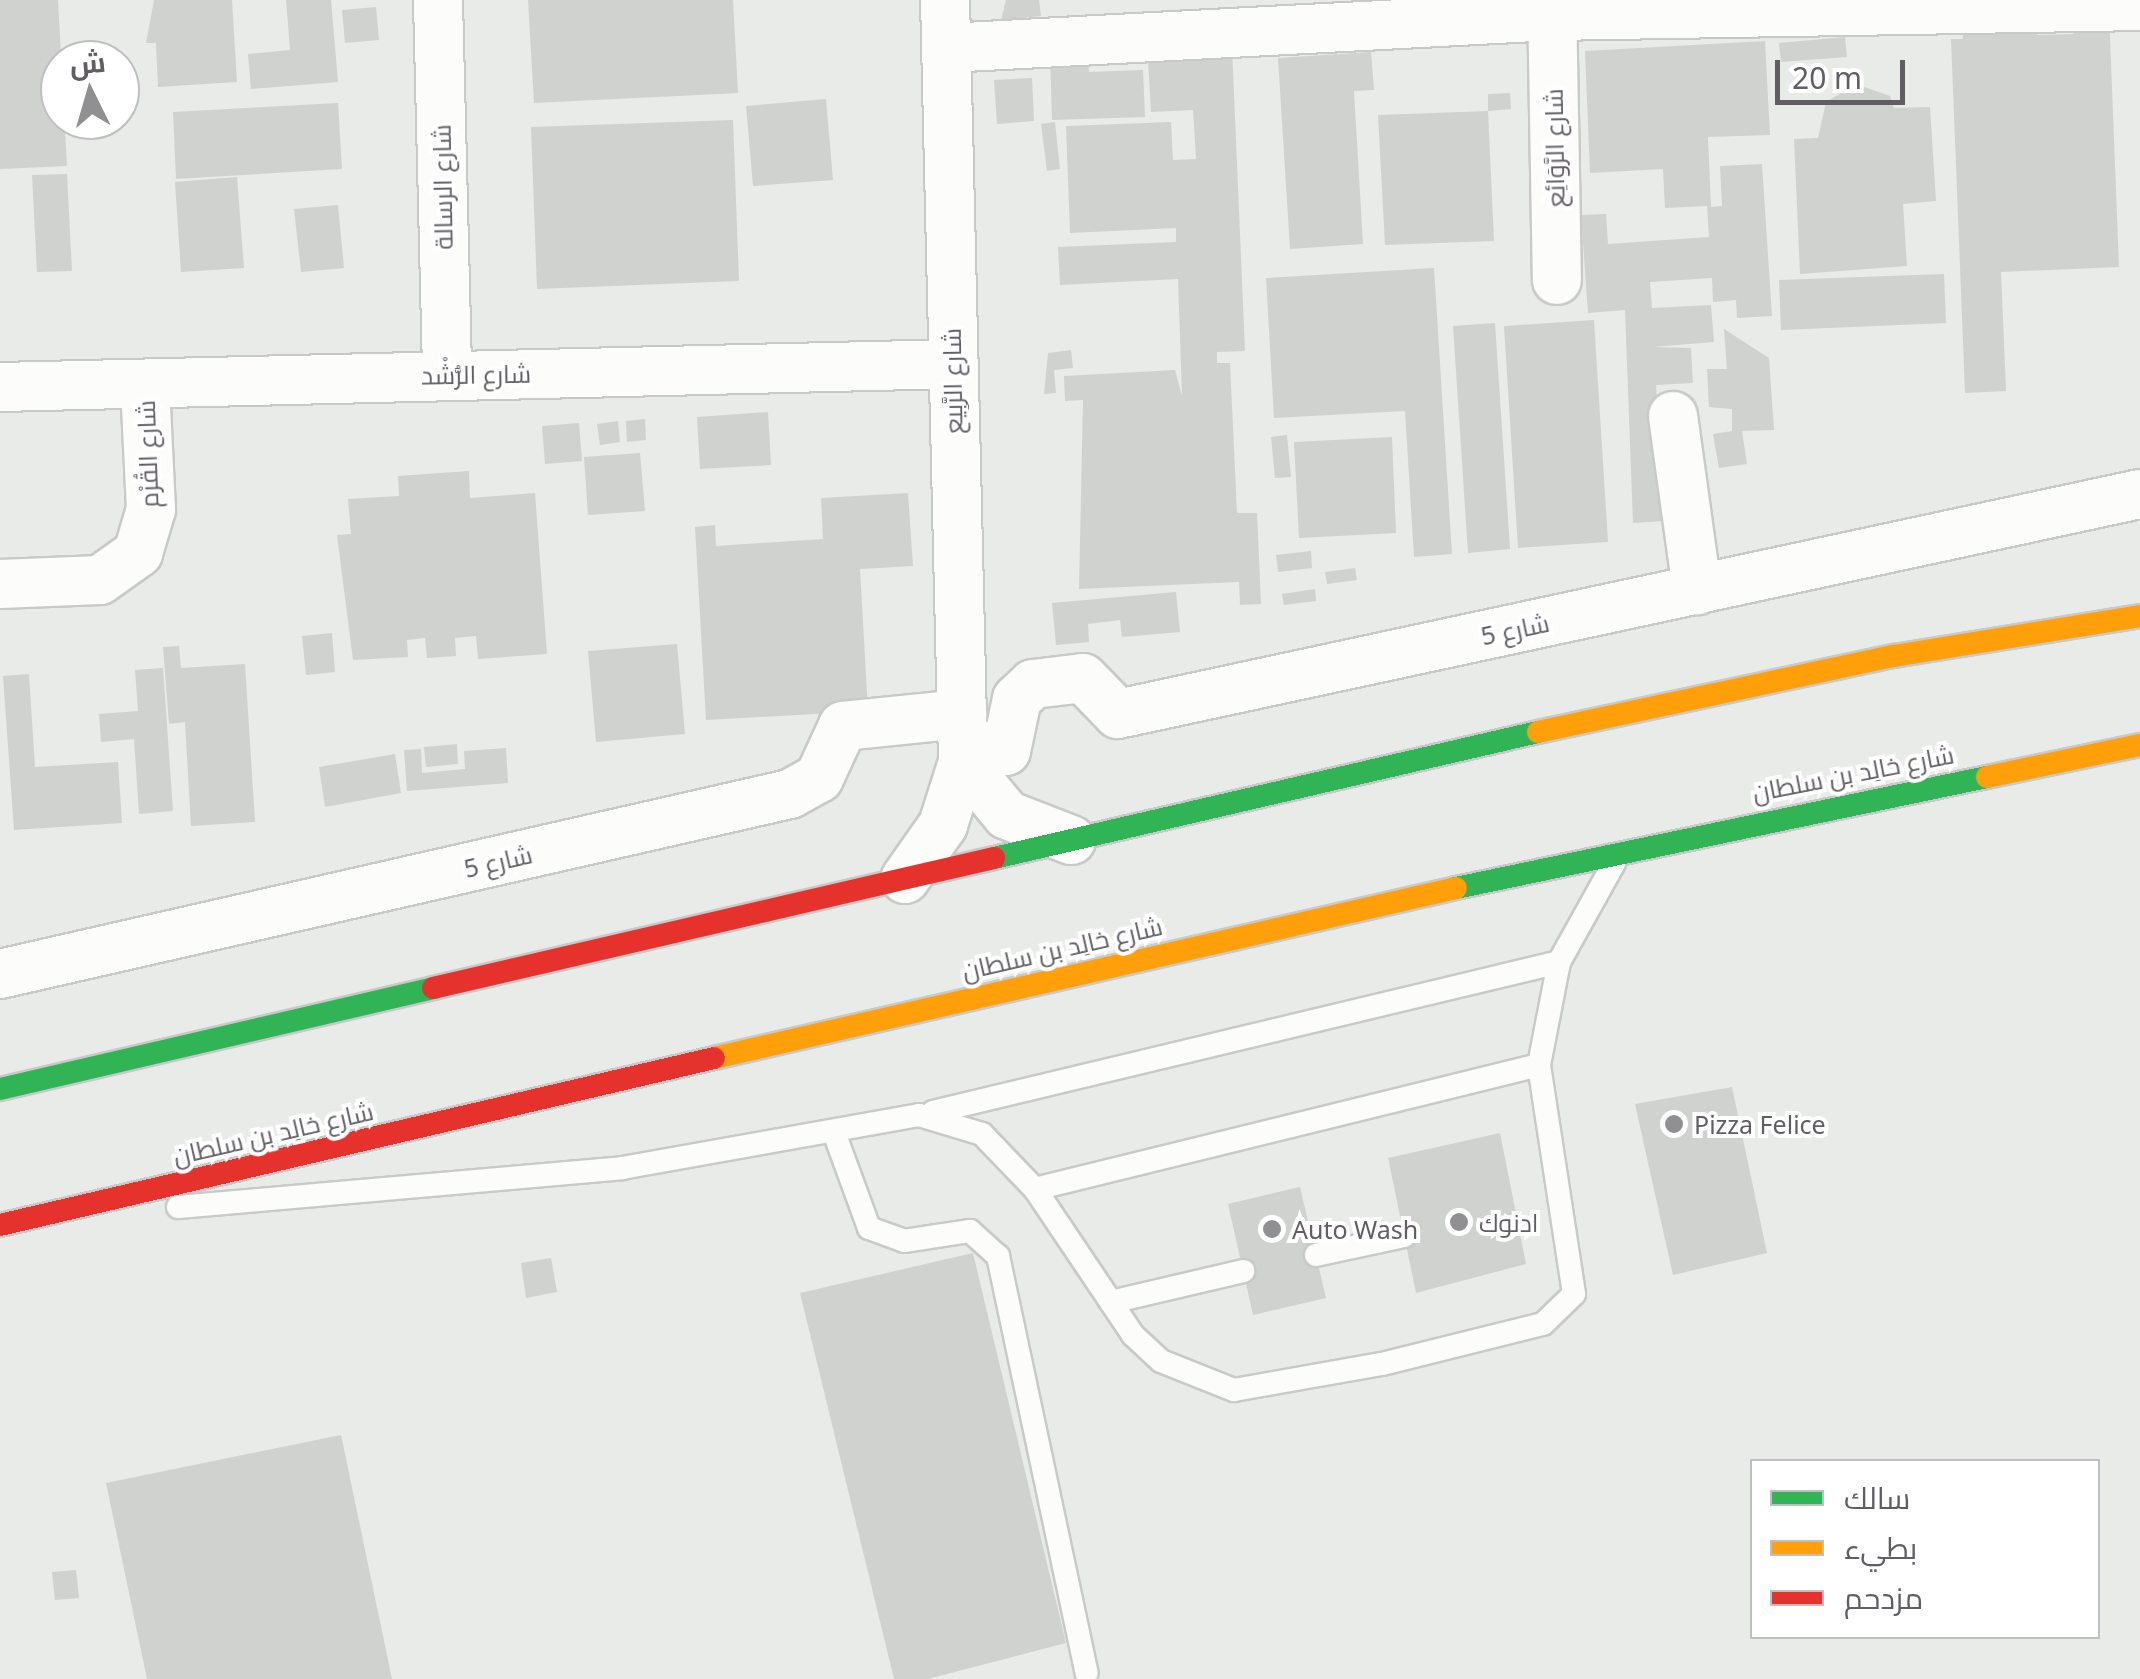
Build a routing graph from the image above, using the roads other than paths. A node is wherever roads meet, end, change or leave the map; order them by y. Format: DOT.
graph roads {
  1 [pos="438,0"];
  2 [pos="945,0"];
  3 [pos="2140,6"];
  4 [pos="1552,8"];
  5 [pos="946,48"];
  6 [pos="1557,280"];
  7 [pos="952,364"];
  8 [pos="447,374"];
  9 [pos="144,385"];
  10 [pos="0,387"];
  11 [pos="1673,416"];
  12 [pos="2140,494"];
  13 [pos="0,584"];
  14 [pos="1696,590"];
  15 [pos="2140,616"];
  16 [pos="963,736"];
  17 [pos="2140,746"];
  18 [pos="1071,840"];
  19 [pos="1624,849"];
  20 [pos="906,879"];
  21 [pos="1559,962"];
  22 [pos="0,974"];
  23 [pos="1539,1065"];
  24 [pos="0,1089"];
  25 [pos="920,1115"];
  26 [pos="834,1135"];
  27 [pos="1034,1188"];
  28 [pos="5,1223"];
  29 [pos="1404,1236"];
  30 [pos="1316,1255"];
  31 [pos="1243,1270"];
  32 [pos="1111,1302"];
  33 [pos="1087,1673"];
  1 -- 8 [label="street, شارع الرسالة"];
  2 -- 5 [label="street, شارع الرَّبِيع"];
  3 -- 4 [label="street"];
  4 -- 5 [label="street"];
  4 -- 6 [label="street, شارع الرَّوَائِع"];
  5 -- 7 [label="street, شارع الرَّبِيع"];
  7 -- 8 [label="street, شارع الرُّشْد"];
  7 -- 16 [label="street, شارع الرَّبِيع"];
  8 -- 9 [label="street, شارع الرُّشْد"];
  9 -- 10 [label="street, شارع الرُّشْد"];
  9 -- 13 [label="street, شارع القُرْم"];
  11 -- 14 [label="street"];
  12 -- 14 [label="street, شارع 5"];
  14 -- 16 [label="street, شارع 5"];
  15 -- 18 [label="main road"];
  16 -- 18 [label="street"];
  16 -- 20 [label="street, شارع الرَّبِيع"];
  16 -- 22 [label="street, شارع 5"];
  17 -- 19 [label="main road, شارع خالِد بن سلطان"];
  18 -- 20 [label="main road"];
  19 -- 21 [label="lane"];
  19 -- 28 [label="main road, شارع خالِد بن سلطان"];
  20 -- 24 [label="main road"];
  21 -- 23 [label="lane"];
  21 -- 25 [label="lane"];
  23 -- 27 [label="lane"];
  23 -- 32 [label="lane"];
  25 -- 26 [label="lane"];
  25 -- 27 [label="lane"];
  26 -- 28 [label="lane"];
  26 -- 33 [label="lane"];
  27 -- 32 [label="lane"];
  29 -- 30 [label="lane"];
  31 -- 32 [label="lane"];
}
